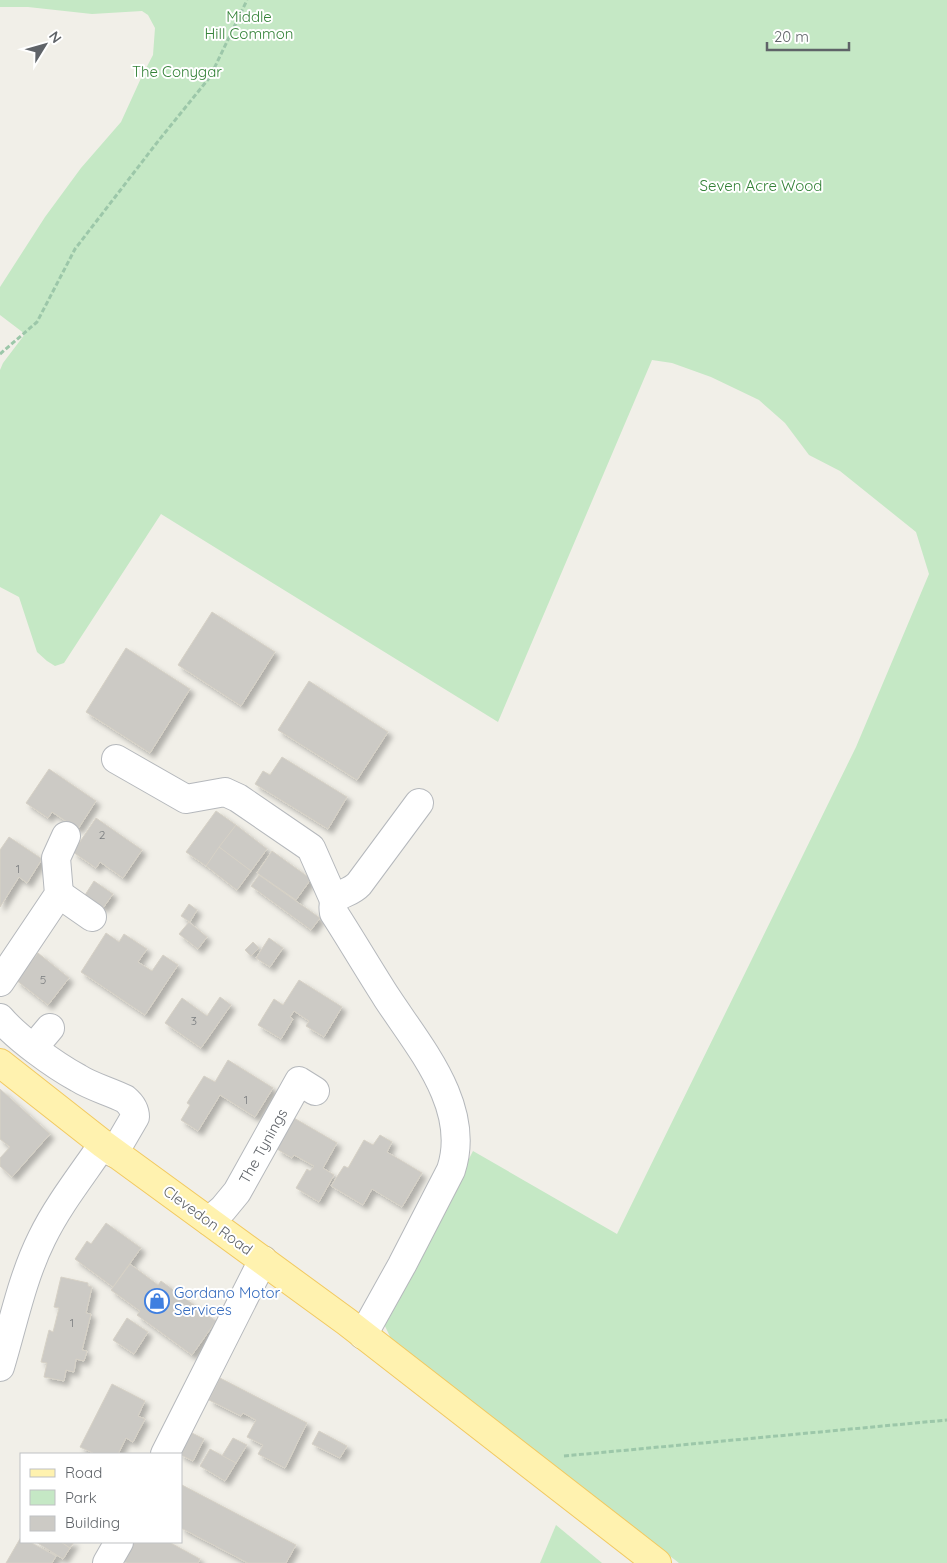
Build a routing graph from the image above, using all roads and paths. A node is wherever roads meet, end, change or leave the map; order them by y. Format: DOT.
graph roads {
  1 [pos="247,0"];
  2 [pos="0,354"];
  3 [pos="116,759"];
  4 [pos="419,803"];
  5 [pos="66,836"];
  6 [pos="59,894"];
  7 [pos="334,900"];
  8 [pos="92,917"];
  9 [pos="0,982"];
  10 [pos="4,1023"];
  11 [pos="0,1063"];
  12 [pos="315,1091"];
  13 [pos="109,1149"];
  14 [pos="209,1221"];
  15 [pos="263,1260"];
  16 [pos="363,1335"];
  17 [pos="0,1367"];
  18 [pos="947,1420"];
  19 [pos="166,1453"];
  20 [pos="525,1460"];
  21 [pos="118,1543"];
  22 [pos="108,1563"];
  23 [pos="657,1563"];
  1 -- 2 [label="path"];
  3 -- 7 [label="street"];
  4 -- 7 [label="street"];
  5 -- 6 [label="street"];
  6 -- 8 [label="street"];
  6 -- 9 [label="street"];
  7 -- 16 [label="street"];
  10 -- 13 [label="street"];
  11 -- 13 [label="main road, Clevedon Road"];
  12 -- 14 [label="street, The Tynings"];
  13 -- 14 [label="main road, Clevedon Road"];
  13 -- 17 [label="street"];
  14 -- 15 [label="main road, Clevedon Road"];
  15 -- 16 [label="main road, Clevedon Road"];
  15 -- 19 [label="street"];
  16 -- 20 [label="main road, Clevedon Road"];
  18 -- 20 [label="path"];
  20 -- 23 [label="main road, Clevedon Road"];
  21 -- 22 [label="street"];
}
